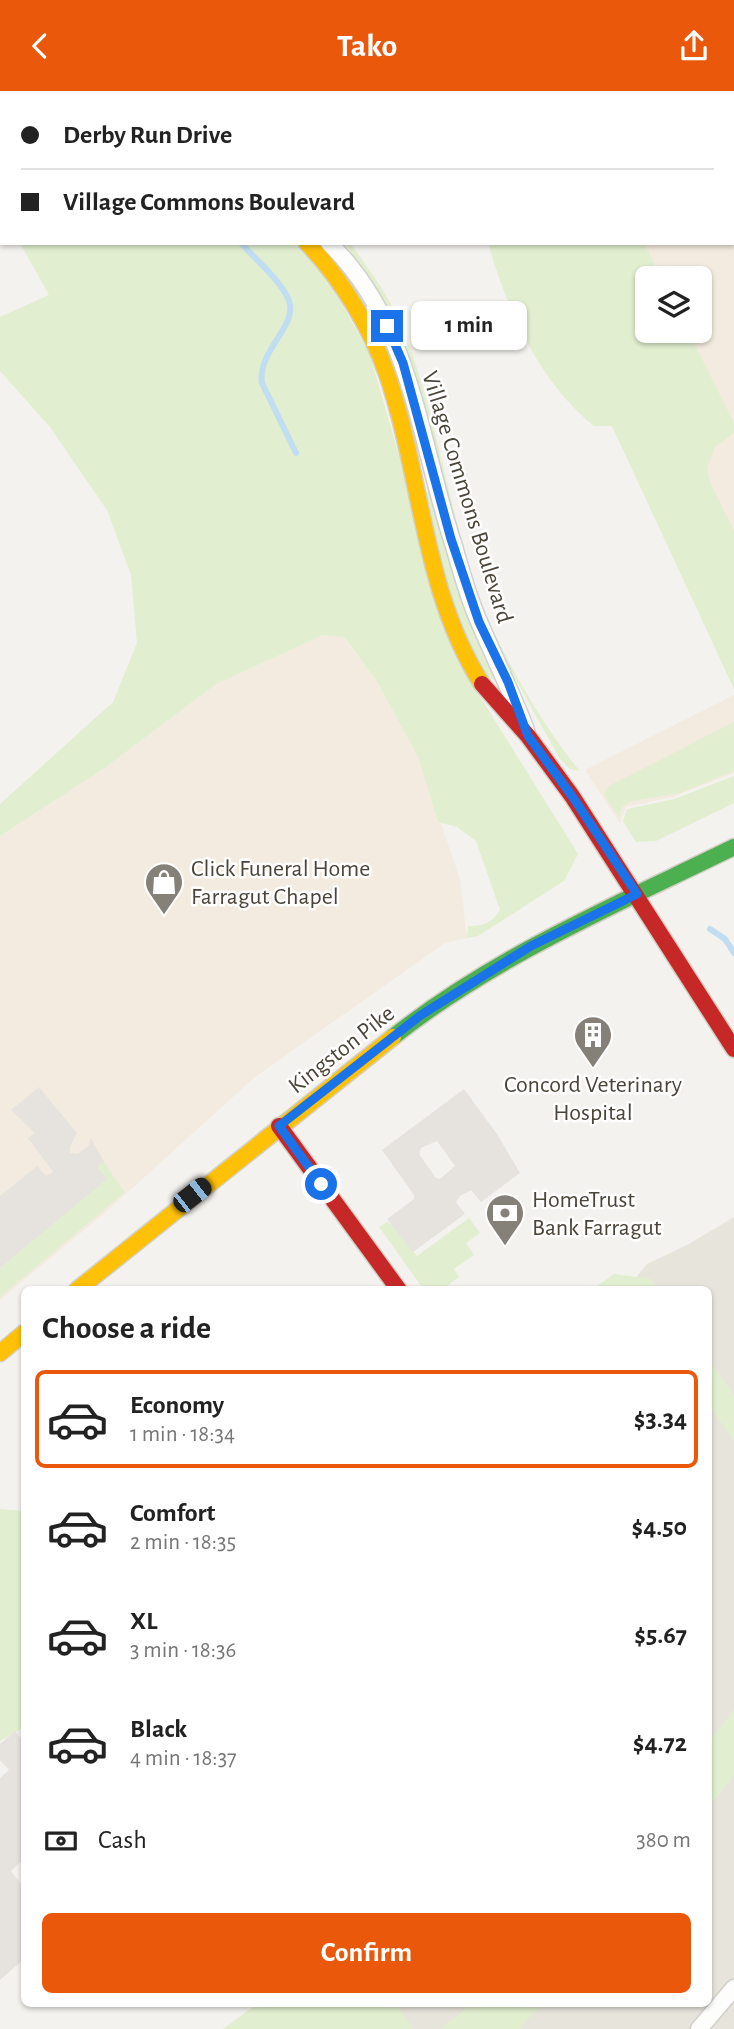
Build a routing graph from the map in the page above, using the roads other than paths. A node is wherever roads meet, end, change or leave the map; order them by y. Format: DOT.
graph roads {
  1 [pos="310,245"];
  2 [pos="331,245"];
  3 [pos="432,469"];
  4 [pos="411,474"];
  5 [pos="528,736"];
  6 [pos="734,847"];
  7 [pos="637,894"];
  8 [pos="734,1049"];
  9 [pos="279,1126"];
  10 [pos="82,1286"];
  11 [pos="396,1286"];
  12 [pos="21,1336"];
  13 [pos="0,1353"];
  14 [pos="734,1988"];
  15 [pos="699,2029"];
  1 -- 4 [label="street, Village Commons Boulevard"];
  2 -- 3 [label="street, Village Commons Boulevard"];
  3 -- 4 [label="street"];
  3 -- 5 [label="street, Village Commons Boulevard"];
  4 -- 5 [label="street, Village Commons Boulevard"];
  5 -- 7 [label="street, Village Commons Boulevard"];
  6 -- 7 [label="street, Kingston Pike"];
  7 -- 8 [label="street, Village Commons Boulevard"];
  7 -- 9 [label="street, Kingston Pike"];
  9 -- 10 [label="street, Kingston Pike"];
  9 -- 11 [label="street"];
  12 -- 13 [label="street"];
  14 -- 15 [label="street"];
}
